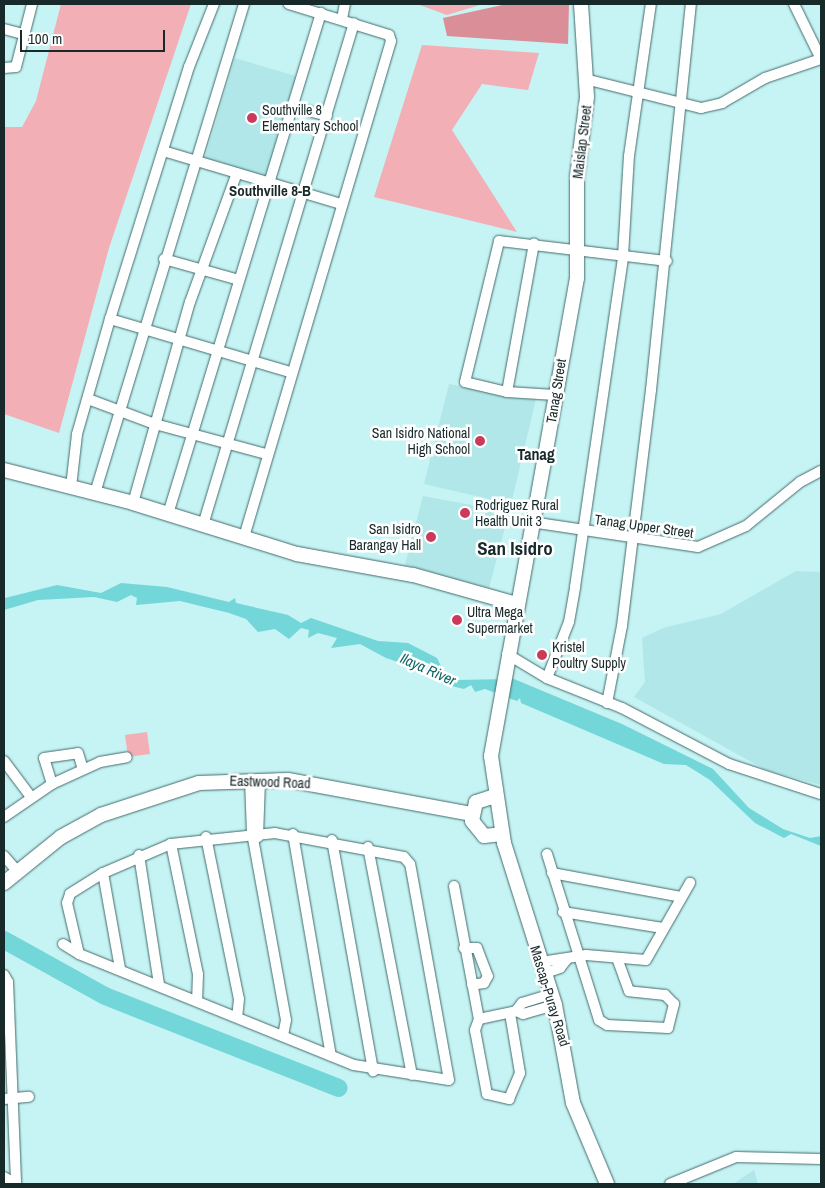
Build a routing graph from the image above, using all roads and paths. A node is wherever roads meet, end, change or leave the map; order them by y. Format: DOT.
graph roads {
  1 [pos="32,4"];
  2 [pos="214,4"];
  3 [pos="244,4"];
  4 [pos="289,4"];
  5 [pos="345,4"];
  6 [pos="581,4"];
  7 [pos="652,4"];
  8 [pos="691,4"];
  9 [pos="794,4"];
  10 [pos="305,6"];
  11 [pos="321,12"];
  12 [pos="342,19"];
  13 [pos="354,24"];
  14 [pos="4,29"];
  15 [pos="24,34"];
  16 [pos="821,59"];
  17 [pos="4,68"];
  18 [pos="585,79"];
  19 [pos="636,94"];
  20 [pos="679,105"];
  21 [pos="292,107"];
  22 [pos="327,116"];
  23 [pos="163,151"];
  24 [pos="194,160"];
  25 [pos="237,174"];
  26 [pos="269,184"];
  27 [pos="305,195"];
  28 [pos="341,204"];
  29 [pos="534,243"];
  30 [pos="580,251"];
  31 [pos="623,256"];
  32 [pos="164,259"];
  33 [pos="667,261"];
  34 [pos="203,269"];
  35 [pos="239,280"];
  36 [pos="110,319"];
  37 [pos="143,329"];
  38 [pos="179,339"];
  39 [pos="217,349"];
  40 [pos="253,360"];
  41 [pos="290,372"];
  42 [pos="507,392"];
  43 [pos="555,395"];
  44 [pos="88,399"];
  45 [pos="118,411"];
  46 [pos="155,424"];
  47 [pos="192,434"];
  48 [pos="228,444"];
  49 [pos="266,454"];
  50 [pos="4,470"];
  51 [pos="821,471"];
  52 [pos="71,487"];
  53 [pos="95,493"];
  54 [pos="133,503"];
  55 [pos="168,514"];
  56 [pos="531,522"];
  57 [pos="204,525"];
  58 [pos="582,531"];
  59 [pos="244,536"];
  60 [pos="632,539"];
  61 [pos="516,604"];
  62 [pos="506,660"];
  63 [pos="547,678"];
  64 [pos="607,704"];
  65 [pos="126,757"];
  66 [pos="4,761"];
  67 [pos="83,769"];
  68 [pos="255,779"];
  69 [pos="52,784"];
  70 [pos="821,794"];
  71 [pos="496,796"];
  72 [pos="31,797"];
  73 [pos="5,813"];
  74 [pos="471,814"];
  75 [pos="293,834"];
  76 [pos="502,834"];
  77 [pos="256,835"];
  78 [pos="206,837"];
  79 [pos="332,840"];
  80 [pos="172,844"];
  81 [pos="368,847"];
  82 [pos="548,854"];
  83 [pos="139,855"];
  84 [pos="4,856"];
  85 [pos="103,873"];
  86 [pos="552,873"];
  87 [pos="8,877"];
  88 [pos="690,883"];
  89 [pos="454,886"];
  90 [pos="680,897"];
  91 [pos="563,912"];
  92 [pos="663,928"];
  93 [pos="63,944"];
  94 [pos="464,948"];
  95 [pos="79,954"];
  96 [pos="572,958"];
  97 [pos="617,958"];
  98 [pos="543,967"];
  99 [pos="120,968"];
  100 [pos="4,976"];
  101 [pos="159,984"];
  102 [pos="472,985"];
  103 [pos="553,999"];
  104 [pos="197,1001"];
  105 [pos="513,1012"];
  106 [pos="236,1017"];
  107 [pos="479,1021"];
  108 [pos="7,1034"];
  109 [pos="283,1036"];
  110 [pos="331,1056"];
  111 [pos="373,1071"];
  112 [pos="412,1075"];
  113 [pos="29,1097"];
  114 [pos="8,1098"];
  115 [pos="821,1159"];
  116 [pos="4,1177"];
  117 [pos="607,1184"];
  118 [pos="670,1184"];
  1 -- 15 [label="street"];
  2 -- 23 [label="street"];
  3 -- 24 [label="street"];
  4 -- 10 [label="street"];
  5 -- 12 [label="street"];
  6 -- 18 [label="main road, Maislap Street"];
  7 -- 19 [label="street"];
  8 -- 20 [label="street"];
  9 -- 16 [label="street"];
  10 -- 11 [label="street"];
  11 -- 12 [label="street"];
  11 -- 21 [label="street"];
  12 -- 13 [label="street"];
  13 -- 22 [label="street"];
  13 -- 28 [label="street"];
  14 -- 15 [label="street"];
  15 -- 17 [label="street"];
  16 -- 20 [label="street"];
  18 -- 19 [label="street"];
  18 -- 30 [label="main road, Maislap Street"];
  19 -- 20 [label="street"];
  19 -- 31 [label="street"];
  20 -- 33 [label="street"];
  21 -- 22 [label="street"];
  21 -- 26 [label="street"];
  22 -- 27 [label="street"];
  23 -- 24 [label="street"];
  23 -- 36 [label="street"];
  24 -- 25 [label="street"];
  24 -- 32 [label="street"];
  25 -- 26 [label="street"];
  25 -- 34 [label="street"];
  26 -- 27 [label="street"];
  26 -- 35 [label="street"];
  27 -- 28 [label="street"];
  27 -- 40 [label="street"];
  28 -- 41 [label="street"];
  29 -- 30 [label="street"];
  29 -- 42 [label="street"];
  29 -- 42 [label="street"];
  30 -- 31 [label="street"];
  30 -- 43 [label="main road, Tanag Street"];
  31 -- 33 [label="street"];
  31 -- 58 [label="street"];
  32 -- 34 [label="street"];
  32 -- 37 [label="street"];
  33 -- 60 [label="street"];
  34 -- 35 [label="street"];
  34 -- 38 [label="street"];
  35 -- 39 [label="street"];
  36 -- 37 [label="street"];
  36 -- 44 [label="street"];
  37 -- 38 [label="street"];
  37 -- 45 [label="street"];
  38 -- 39 [label="street"];
  38 -- 46 [label="street"];
  39 -- 40 [label="street"];
  39 -- 47 [label="street"];
  40 -- 41 [label="street"];
  40 -- 48 [label="street"];
  41 -- 49 [label="street"];
  42 -- 43 [label="street"];
  43 -- 56 [label="main road, Tanag Street"];
  44 -- 45 [label="street"];
  44 -- 52 [label="street"];
  45 -- 46 [label="street"];
  45 -- 53 [label="street"];
  46 -- 47 [label="street"];
  46 -- 54 [label="street"];
  47 -- 48 [label="street"];
  47 -- 55 [label="street"];
  48 -- 49 [label="street"];
  48 -- 57 [label="street"];
  49 -- 59 [label="street"];
  50 -- 52 [label="main road"];
  51 -- 60 [label="street, Tanag Upper Street"];
  52 -- 53 [label="main road"];
  53 -- 54 [label="main road"];
  54 -- 55 [label="main road"];
  55 -- 57 [label="main road"];
  56 -- 58 [label="street, Tanag Upper Street"];
  56 -- 61 [label="main road, Tanag Street"];
  57 -- 59 [label="main road"];
  58 -- 60 [label="street, Tanag Upper Street"];
  58 -- 63 [label="street"];
  59 -- 61 [label="main road"];
  60 -- 64 [label="street"];
  61 -- 62 [label="main road, Tanag Street"];
  62 -- 63 [label="street"];
  62 -- 71 [label="main road, Tanag Street"];
  63 -- 64 [label="street"];
  64 -- 70 [label="street"];
  65 -- 67 [label="street"];
  66 -- 72 [label="street"];
  67 -- 69 [label="street"];
  67 -- 69 [label="street"];
  68 -- 74 [label="main road, Eastwood Road"];
  68 -- 77 [label="street"];
  68 -- 87 [label="main road, Eastwood Road"];
  69 -- 72 [label="street"];
  71 -- 74 [label="main road"];
  71 -- 76 [label="main road, Mascap-Puray Road"];
  72 -- 73 [label="street"];
  74 -- 76 [label="main road"];
  75 -- 77 [label="street"];
  75 -- 79 [label="street"];
  75 -- 110 [label="street"];
  76 -- 98 [label="main road, Mascap-Puray Road"];
  77 -- 78 [label="street"];
  77 -- 109 [label="street"];
  78 -- 80 [label="street"];
  78 -- 106 [label="street"];
  79 -- 81 [label="street"];
  79 -- 111 [label="street"];
  80 -- 83 [label="street"];
  80 -- 104 [label="street"];
  81 -- 112 [label="street"];
  81 -- 112 [label="street"];
  82 -- 86 [label="street"];
  83 -- 85 [label="street"];
  83 -- 101 [label="street"];
  84 -- 87 [label="street"];
  85 -- 95 [label="street"];
  85 -- 99 [label="street"];
  86 -- 90 [label="street"];
  86 -- 91 [label="street"];
  88 -- 90 [label="street"];
  89 -- 94 [label="street"];
  90 -- 92 [label="street"];
  91 -- 92 [label="street"];
  91 -- 96 [label="street"];
  92 -- 97 [label="street"];
  93 -- 95 [label="street"];
  94 -- 102 [label="street"];
  94 -- 102 [label="street"];
  95 -- 99 [label="street"];
  96 -- 97 [label="street"];
  96 -- 97 [label="street"];
  96 -- 98 [label="street"];
  98 -- 103 [label="main road, Mascap-Puray Road"];
  99 -- 101 [label="street"];
  100 -- 108 [label="street"];
  101 -- 104 [label="street"];
  102 -- 107 [label="street"];
  103 -- 105 [label="street"];
  103 -- 117 [label="main road, Mascap-Puray Road"];
  104 -- 106 [label="street"];
  105 -- 107 [label="street"];
  105 -- 107 [label="street"];
  106 -- 109 [label="street"];
  108 -- 114 [label="street"];
  109 -- 110 [label="street"];
  110 -- 111 [label="street"];
  111 -- 112 [label="street"];
  113 -- 114 [label="street"];
  114 -- 116 [label="street"];
  115 -- 118 [label="street"];
}
